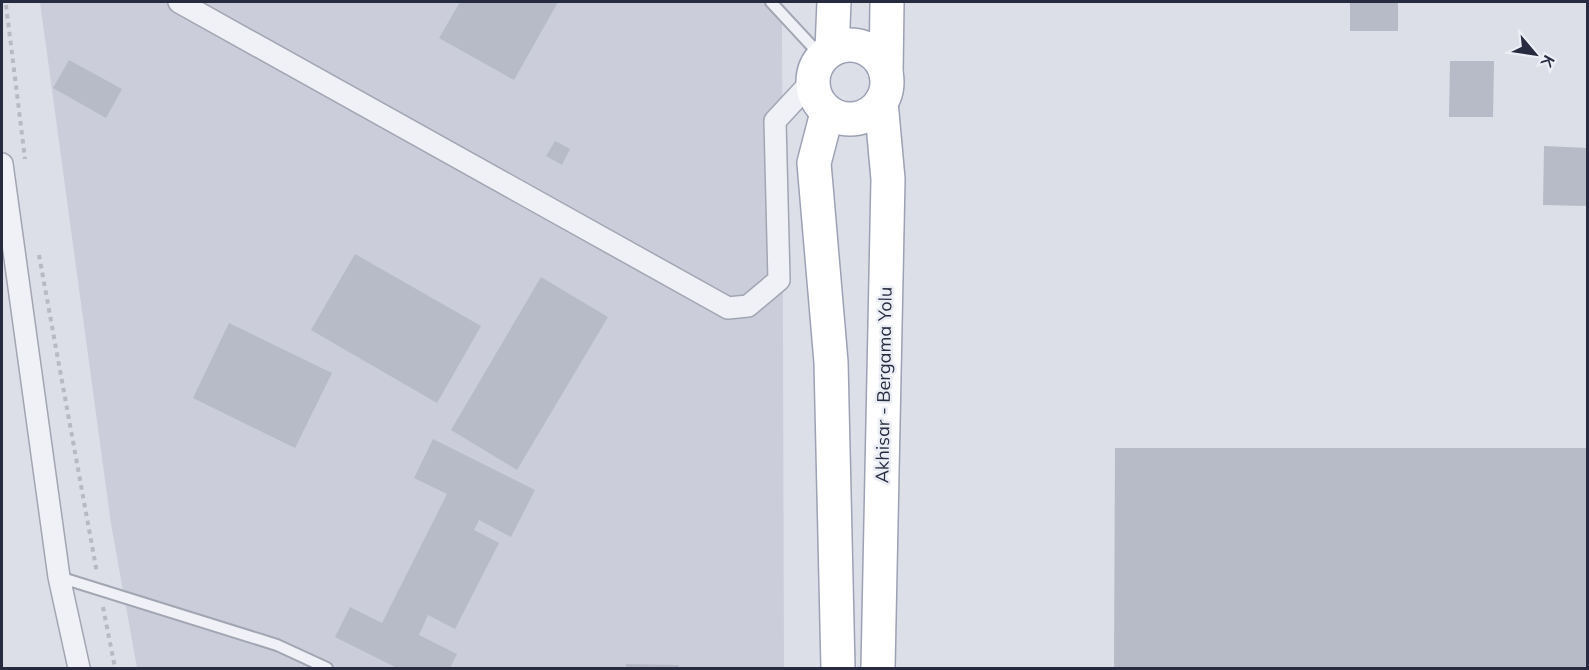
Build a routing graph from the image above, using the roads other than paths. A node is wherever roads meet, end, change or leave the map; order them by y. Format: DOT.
graph roads {
  1 [pos="179,2"];
  2 [pos="771,2"];
  3 [pos="834,2"];
  4 [pos="887,2"];
  5 [pos="822,62"];
  6 [pos="884,88"];
  7 [pos="828,112"];
  8 [pos="2,164"];
  9 [pos="59,577"];
  10 [pos="79,669"];
  11 [pos="327,669"];
  12 [pos="838,669"];
  13 [pos="878,669"];
  1 -- 5 [label="street"];
  2 -- 5 [label="lane"];
  3 -- 5 [label="main road"];
  4 -- 6 [label="main road, Akhisar - Bergama Yolu"];
  5 -- 6 [label="main road"];
  5 -- 7 [label="main road"];
  6 -- 7 [label="main road"];
  6 -- 13 [label="main road, Akhisar - Bergama Yolu"];
  7 -- 12 [label="main road"];
  8 -- 9 [label="street"];
  9 -- 10 [label="street"];
  9 -- 11 [label="lane"];
}
